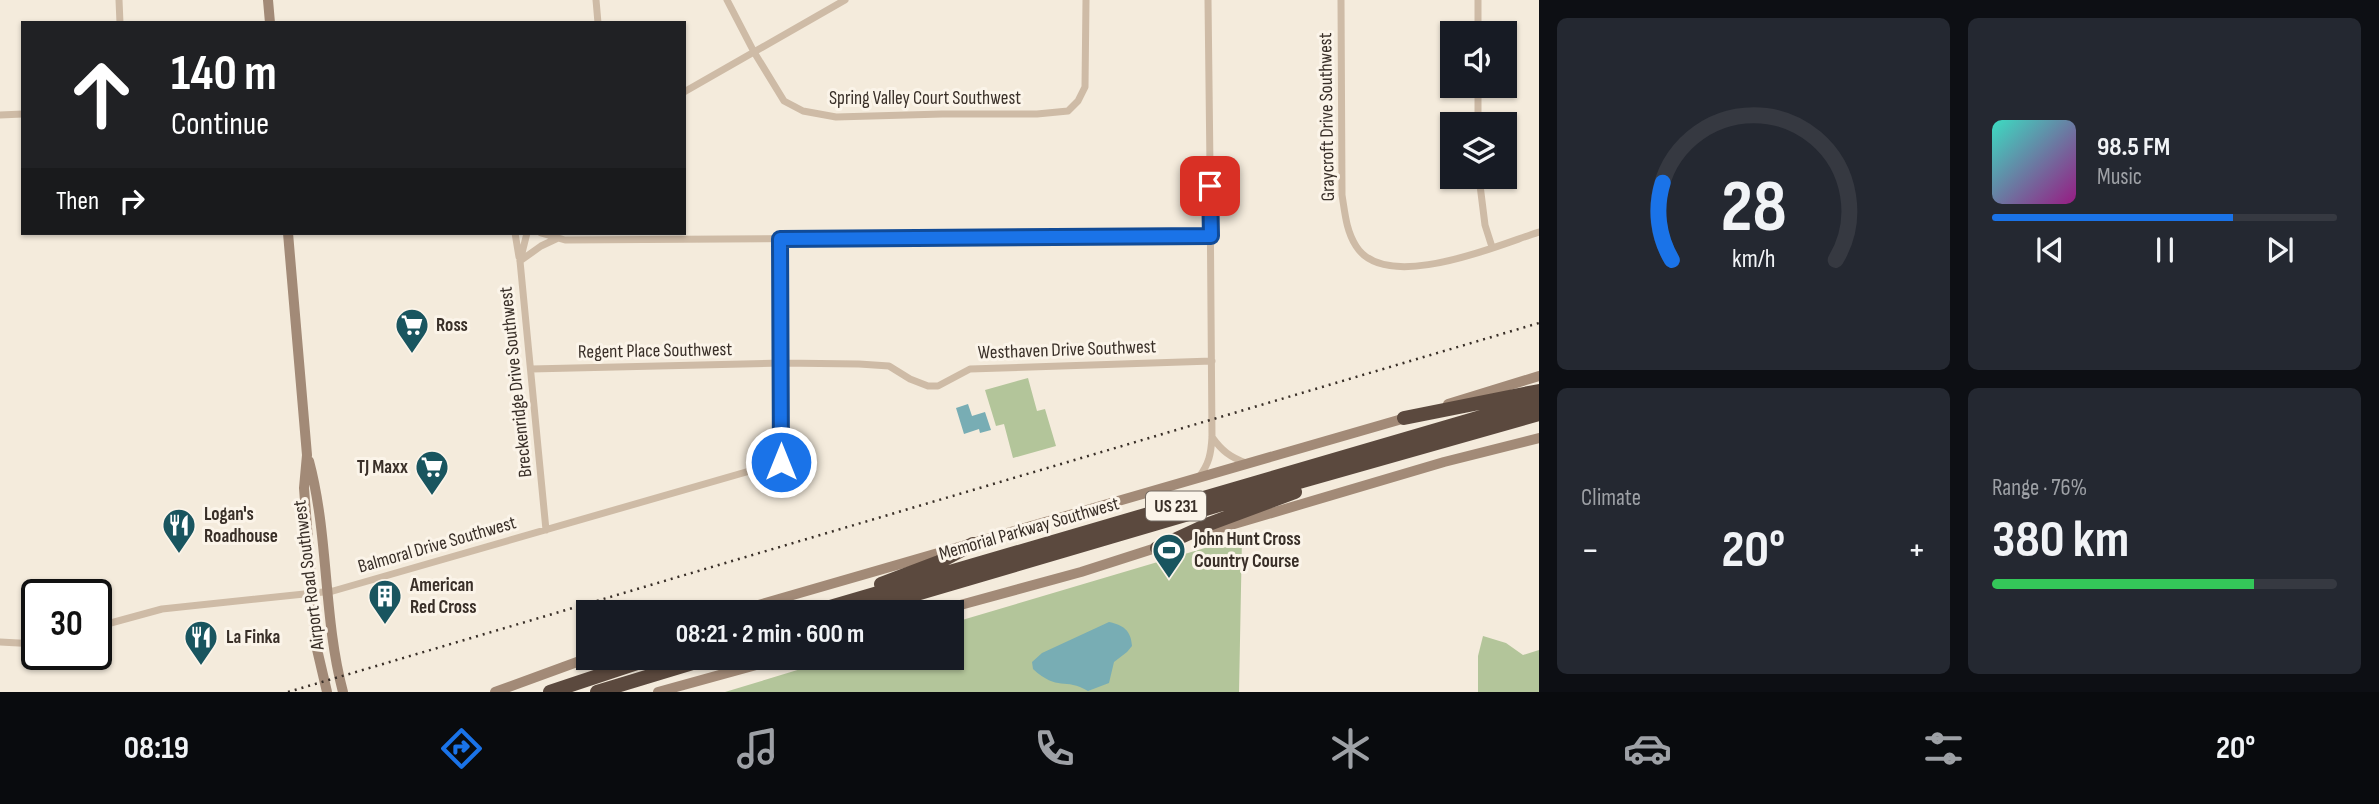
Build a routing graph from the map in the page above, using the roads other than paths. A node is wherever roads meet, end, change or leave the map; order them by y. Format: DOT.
graph roads {
  1 [pos="119,0"];
  2 [pos="268,0"];
  3 [pos="596,0"];
  4 [pos="727,0"];
  5 [pos="845,0"];
  6 [pos="1086,0"];
  7 [pos="1208,0"];
  8 [pos="1340,0"];
  9 [pos="1478,0"];
  10 [pos="120,21"];
  11 [pos="270,21"];
  12 [pos="598,21"];
  13 [pos="1478,21"];
  14 [pos="754,52"];
  15 [pos="686,91"];
  16 [pos="21,114"];
  17 [pos="0,115"];
  18 [pos="1210,167"];
  19 [pos="1210,186"];
  20 [pos="1480,189"];
  21 [pos="1539,232"];
  22 [pos="288,235"];
  23 [pos="515,235"];
  24 [pos="526,235"];
  25 [pos="548,235"];
  26 [pos="1211,236"];
  27 [pos="558,238"];
  28 [pos="780,239"];
  29 [pos="1492,247"];
  30 [pos="520,261"];
  31 [pos="1212,361"];
  32 [pos="780,363"];
  33 [pos="531,369"];
  34 [pos="1539,376"];
  35 [pos="928,386"];
  36 [pos="1539,391"];
  37 [pos="1539,400"];
  38 [pos="1539,414"];
  39 [pos="1405,418"];
  40 [pos="1212,437"];
  41 [pos="1539,438"];
  42 [pos="1399,453"];
  43 [pos="307,455"];
  44 [pos="1246,463"];
  45 [pos="1198,478"];
  46 [pos="546,530"];
  47 [pos="973,544"];
  48 [pos="1157,548"];
  49 [pos="329,592"];
  50 [pos="313,595"];
  51 [pos="775,600"];
  52 [pos="841,600"];
  53 [pos="851,600"];
  54 [pos="896,600"];
  55 [pos="964,603"];
  56 [pos="112,623"];
  57 [pos="0,642"];
  58 [pos="21,643"];
  59 [pos="576,662"];
  60 [pos="616,670"];
  61 [pos="669,670"];
  62 [pos="737,670"];
  63 [pos="324,689"];
  64 [pos="343,692"];
  65 [pos="495,692"];
  66 [pos="550,692"];
  67 [pos="597,692"];
  68 [pos="659,692"];
  1 -- 10 [label="street"];
  2 -- 11 [label="main road"];
  3 -- 12 [label="street"];
  4 -- 14 [label="street, Spring Valley Court Southwest"];
  5 -- 14 [label="street"];
  6 -- 14 [label="street, Spring Valley Court Southwest"];
  7 -- 18 [label="street"];
  8 -- 29 [label="street, Graycroft Drive Southwest"];
  9 -- 13 [label="street"];
  14 -- 15 [label="street"];
  16 -- 17 [label="street"];
  19 -- 26 [label="street"];
  20 -- 29 [label="street"];
  21 -- 29 [label="street, Graycroft Drive Southwest"];
  22 -- 43 [label="main road, Airport Road Southwest"];
  23 -- 30 [label="street"];
  24 -- 30 [label="street, Breckenridge Drive Southwest"];
  25 -- 27 [label="street"];
  26 -- 28 [label="street"];
  26 -- 31 [label="street"];
  27 -- 28 [label="street"];
  27 -- 30 [label="street"];
  28 -- 32 [label="street"];
  30 -- 33 [label="street, Breckenridge Drive Southwest"];
  31 -- 35 [label="street, Westhaven Drive Southwest"];
  31 -- 40 [label="street"];
  32 -- 33 [label="street, Regent Place Southwest"];
  32 -- 35 [label="street, Regent Place Southwest"];
  32 -- 46 [label="street, Balmoral Drive Southwest"];
  33 -- 46 [label="street, Breckenridge Drive Southwest"];
  34 -- 39 [label="main road"];
  36 -- 39 [label="highway"];
  37 -- 53 [label="highway, Memorial Parkway Southwest / US 231"];
  38 -- 42 [label="highway, Memorial Parkway Southwest / US 231"];
  39 -- 44 [label="main road"];
  40 -- 44 [label="street"];
  40 -- 45 [label="street"];
  41 -- 48 [label="main road"];
  42 -- 48 [label="highway"];
  42 -- 54 [label="highway, Memorial Parkway Southwest / US 231"];
  43 -- 49 [label="main road, Airport Road Southwest"];
  43 -- 50 [label="main road, Airport Road Southwest"];
  44 -- 45 [label="main road"];
  45 -- 47 [label="main road"];
  46 -- 49 [label="street, Balmoral Drive Southwest"];
  47 -- 51 [label="main road"];
  47 -- 52 [label="highway"];
  48 -- 55 [label="main road"];
  49 -- 50 [label="street, Balmoral Drive Southwest"];
  49 -- 64 [label="main road, Airport Road Southwest"];
  50 -- 56 [label="street, Balmoral Drive Southwest"];
  50 -- 63 [label="main road, Airport Road Southwest"];
  57 -- 58 [label="street"];
  59 -- 65 [label="main road"];
  60 -- 66 [label="highway"];
  61 -- 67 [label="highway"];
  62 -- 68 [label="main road"];
}
